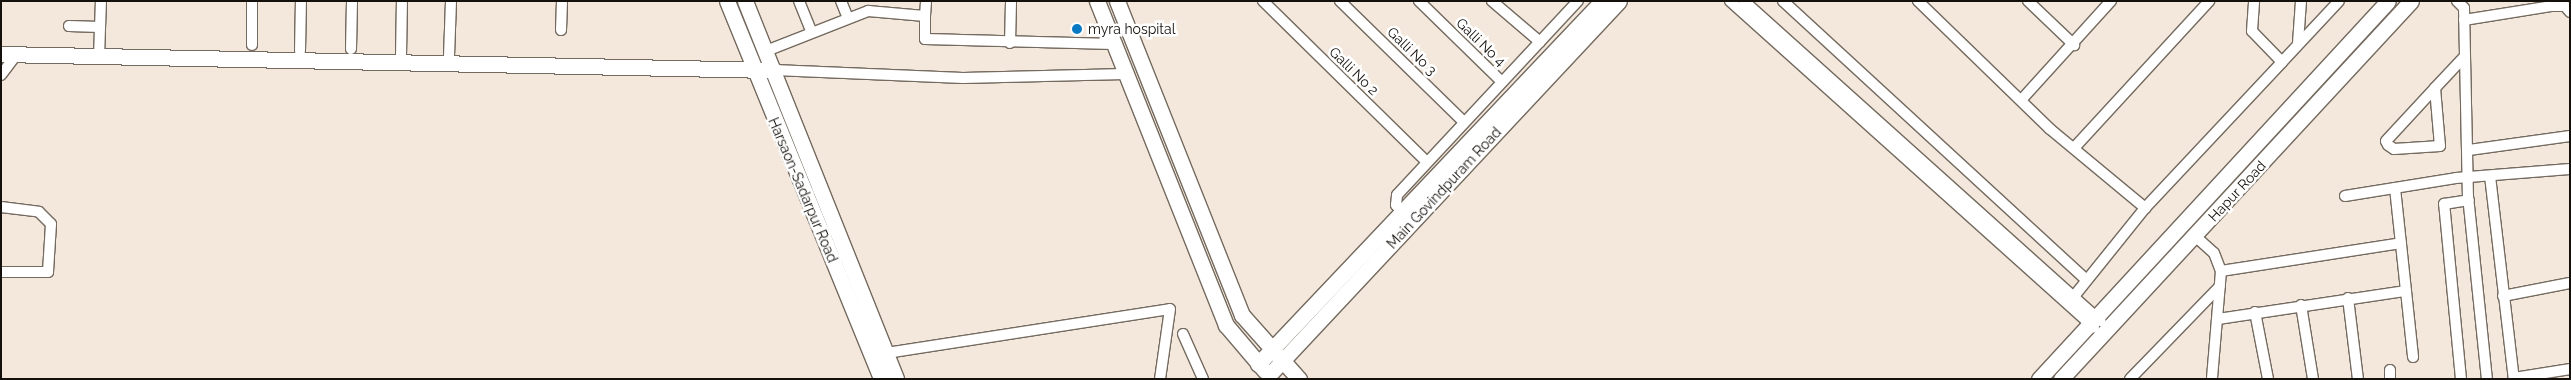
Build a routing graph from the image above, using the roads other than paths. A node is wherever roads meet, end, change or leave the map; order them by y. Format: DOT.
graph roads {
  1 [pos="101,1"];
  2 [pos="252,1"];
  3 [pos="301,1"];
  4 [pos="352,1"];
  5 [pos="402,1"];
  6 [pos="451,1"];
  7 [pos="562,1"];
  8 [pos="727,1"];
  9 [pos="744,1"];
  10 [pos="799,1"];
  11 [pos="841,1"];
  12 [pos="926,1"];
  13 [pos="1011,1"];
  14 [pos="1097,1"];
  15 [pos="1117,1"];
  16 [pos="1263,1"];
  17 [pos="1340,1"];
  18 [pos="1419,1"];
  19 [pos="1492,1"];
  20 [pos="1602,1"];
  21 [pos="1619,1"];
  22 [pos="1730,1"];
  23 [pos="1744,1"];
  24 [pos="1783,1"];
  25 [pos="1918,1"];
  26 [pos="2028,1"];
  27 [pos="2111,1"];
  28 [pos="2209,1"];
  29 [pos="2254,1"];
  30 [pos="2301,1"];
  31 [pos="2339,1"];
  32 [pos="2388,1"];
  33 [pos="2411,1"];
  34 [pos="2456,1"];
  35 [pos="1575,2"];
  36 [pos="2569,9"];
  37 [pos="925,16"];
  38 [pos="848,18"];
  39 [pos="2464,20"];
  40 [pos="69,26"];
  41 [pos="100,27"];
  42 [pos="561,30"];
  43 [pos="812,31"];
  44 [pos="1010,42"];
  45 [pos="1540,42"];
  46 [pos="1113,44"];
  47 [pos="2298,44"];
  48 [pos="252,45"];
  49 [pos="2074,45"];
  50 [pos="351,49"];
  51 [pos="300,51"];
  52 [pos="766,52"];
  53 [pos="1,54"];
  54 [pos="18,54"];
  55 [pos="401,56"];
  56 [pos="449,56"];
  57 [pos="2465,56"];
  58 [pos="99,57"];
  59 [pos="2282,62"];
  60 [pos="754,70"];
  61 [pos="774,70"];
  62 [pos="1125,74"];
  63 [pos="1,75"];
  64 [pos="1502,82"];
  65 [pos="2435,88"];
  66 [pos="2023,98"];
  67 [pos="1464,122"];
  68 [pos="2570,136"];
  69 [pos="2074,148"];
  70 [pos="2469,150"];
  71 [pos="1426,161"];
  72 [pos="2570,169"];
  73 [pos="2490,176"];
  74 [pos="2470,177"];
  75 [pos="2395,188"];
  76 [pos="2345,196"];
  77 [pos="2470,200"];
  78 [pos="1,207"];
  79 [pos="2145,208"];
  80 [pos="1407,217"];
  81 [pos="2195,236"];
  82 [pos="2401,243"];
  83 [pos="2221,271"];
  84 [pos="1,272"];
  85 [pos="2085,280"];
  86 [pos="2570,283"];
  87 [pos="2220,286"];
  88 [pos="2406,291"];
  89 [pos="2503,296"];
  90 [pos="2348,298"];
  91 [pos="2071,300"];
  92 [pos="2301,305"];
  93 [pos="2255,312"];
  94 [pos="2218,319"];
  95 [pos="2094,321"];
  96 [pos="2106,331"];
  97 [pos="1183,334"];
  98 [pos="1271,350"];
  99 [pos="879,354"];
  100 [pos="2413,357"];
  101 [pos="1282,362"];
  102 [pos="2570,369"];
  103 [pos="1265,374"];
  104 [pos="881,379"];
  105 [pos="896,379"];
  106 [pos="1160,379"];
  107 [pos="1203,379"];
  108 [pos="1299,379"];
  109 [pos="2039,379"];
  110 [pos="2061,379"];
  111 [pos="2130,379"];
  112 [pos="2212,379"];
  113 [pos="2268,379"];
  114 [pos="2313,379"];
  115 [pos="2358,379"];
  116 [pos="2461,379"];
  117 [pos="2488,379"];
  118 [pos="2514,379"];
  1 -- 41 [label="street"];
  2 -- 48 [label="street"];
  3 -- 51 [label="street"];
  4 -- 50 [label="street"];
  5 -- 55 [label="street"];
  6 -- 56 [label="street"];
  7 -- 42 [label="street"];
  8 -- 60 [label="street, Harsaon-Sadarpur Road"];
  9 -- 52 [label="street, Harsaon-Sadarpur Road"];
  10 -- 43 [label="street"];
  11 -- 38 [label="street"];
  12 -- 37 [label="street"];
  13 -- 44 [label="street"];
  14 -- 46 [label="street"];
  15 -- 98 [label="street"];
  16 -- 71 [label="street, Galli No 2"];
  17 -- 67 [label="street, Galli No 3"];
  18 -- 64 [label="street, Galli No 4"];
  19 -- 45 [label="street"];
  20 -- 80 [label="street, Main Govindpuram Road"];
  21 -- 80 [label="street, Main Govindpuram Road"];
  22 -- 91 [label="street"];
  23 -- 91 [label="street"];
  24 -- 85 [label="street"];
  25 -- 66 [label="street"];
  26 -- 49 [label="street"];
  27 -- 49 [label="street"];
  28 -- 69 [label="street"];
  29 -- 59 [label="street"];
  30 -- 47 [label="street"];
  31 -- 47 [label="street"];
  32 -- 95 [label="street, Hapur Road"];
  33 -- 81 [label="street, Hapur Road"];
  34 -- 39 [label="street"];
  35 -- 45 [label="street"];
  36 -- 39 [label="street"];
  37 -- 38 [label="street"];
  37 -- 44 [label="street"];
  38 -- 43 [label="street"];
  39 -- 57 [label="street"];
  40 -- 41 [label="street"];
  41 -- 58 [label="street"];
  43 -- 52 [label="street"];
  44 -- 46 [label="street"];
  45 -- 64 [label="street"];
  46 -- 62 [label="street"];
  47 -- 59 [label="street"];
  49 -- 66 [label="street"];
  52 -- 61 [label="street, Harsaon-Sadarpur Road"];
  53 -- 54 [label="street"];
  54 -- 58 [label="street"];
  54 -- 63 [label="street"];
  57 -- 65 [label="street"];
  57 -- 70 [label="street"];
  58 -- 60 [label="street"];
  59 -- 79 [label="street"];
  60 -- 61 [label="street"];
  60 -- 99 [label="street, Harsaon-Sadarpur Road"];
  61 -- 62 [label="street"];
  61 -- 99 [label="street, Harsaon-Sadarpur Road"];
  62 -- 103 [label="street"];
  64 -- 67 [label="street"];
  65 -- 65 [label="street"];
  66 -- 69 [label="street"];
  67 -- 71 [label="street"];
  68 -- 70 [label="street"];
  69 -- 79 [label="street"];
  70 -- 74 [label="street"];
  71 -- 80 [label="street"];
  72 -- 73 [label="street"];
  73 -- 74 [label="street"];
  73 -- 89 [label="street"];
  74 -- 75 [label="street"];
  74 -- 77 [label="street"];
  75 -- 76 [label="street"];
  75 -- 82 [label="street"];
  77 -- 116 [label="street"];
  77 -- 117 [label="street"];
  78 -- 84 [label="street"];
  79 -- 85 [label="street"];
  80 -- 98 [label="street, Main Govindpuram Road"];
  80 -- 101 [label="street, Main Govindpuram Road"];
  81 -- 83 [label="street"];
  81 -- 96 [label="street, Hapur Road"];
  82 -- 83 [label="street"];
  82 -- 88 [label="street"];
  83 -- 87 [label="street"];
  85 -- 91 [label="street"];
  86 -- 89 [label="street"];
  87 -- 94 [label="street"];
  87 -- 111 [label="street"];
  88 -- 90 [label="street"];
  88 -- 100 [label="street"];
  89 -- 118 [label="street"];
  90 -- 92 [label="street"];
  90 -- 115 [label="street"];
  91 -- 95 [label="street"];
  92 -- 93 [label="street"];
  92 -- 114 [label="street"];
  93 -- 94 [label="street"];
  93 -- 113 [label="street"];
  94 -- 112 [label="street"];
  95 -- 96 [label="street"];
  95 -- 109 [label="street, Hapur Road"];
  96 -- 110 [label="street, Hapur Road"];
  97 -- 107 [label="street"];
  98 -- 101 [label="street"];
  98 -- 103 [label="street, Main Govindpuram Road"];
  99 -- 104 [label="street, Harsaon-Sadarpur Road"];
  99 -- 105 [label="street, Harsaon-Sadarpur Road"];
  99 -- 106 [label="street"];
  101 -- 103 [label="street, Main Govindpuram Road"];
  101 -- 108 [label="street"];
  102 -- 118 [label="street"];
}
